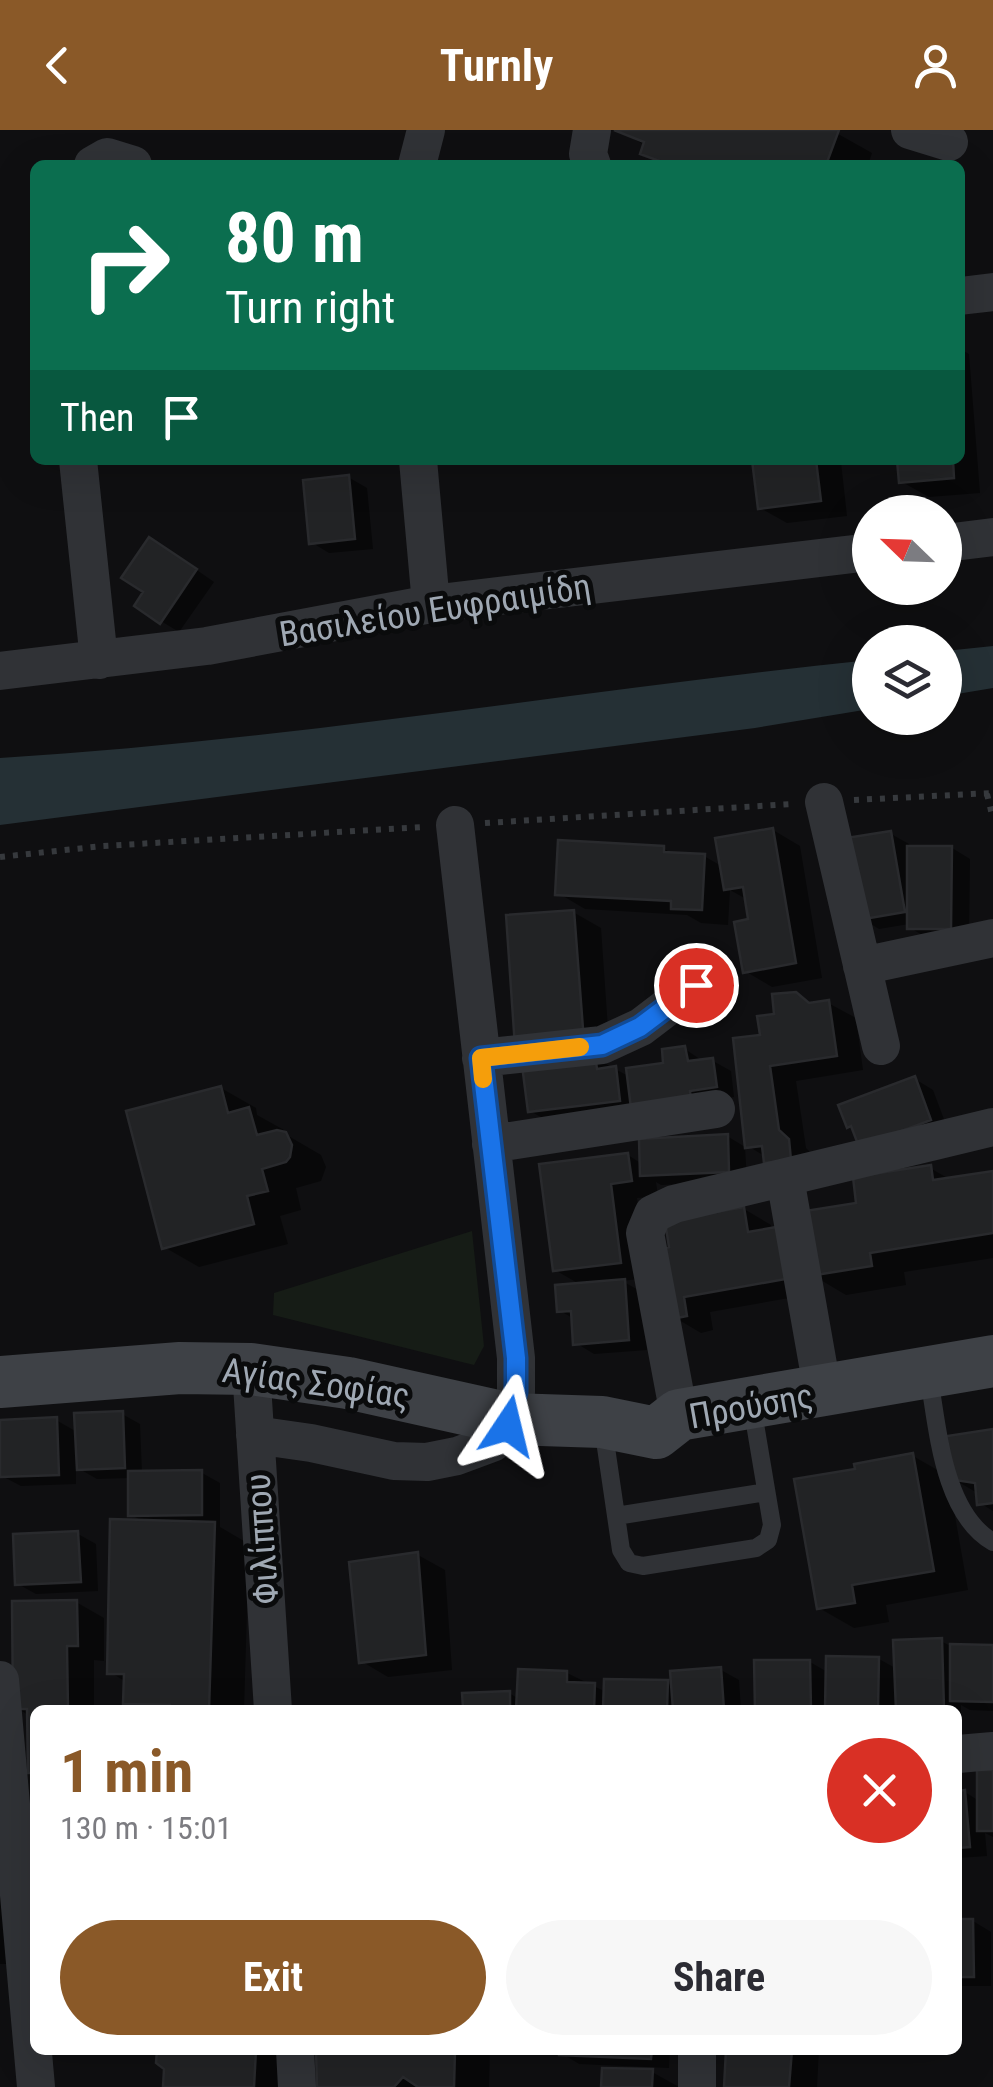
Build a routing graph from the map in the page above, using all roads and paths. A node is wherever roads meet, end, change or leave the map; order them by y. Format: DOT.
graph roads {
  1 [pos="426,130"];
  2 [pos="592,130"];
  3 [pos="910,130"];
  4 [pos="947,146"];
  5 [pos="418,160"];
  6 [pos="590,160"];
  7 [pos="993,292"];
  8 [pos="965,295"];
  9 [pos="79,465"];
  10 [pos="418,465"];
  11 [pos="993,538"];
  12 [pos="962,541"];
  13 [pos="852,554"];
  14 [pos="431,604"];
  15 [pos="99,660"];
  16 [pos="0,671"];
  17 [pos="990,793"];
  18 [pos="824,802"];
  19 [pos="993,819"];
  20 [pos="455,825"];
  21 [pos="0,857"];
  22 [pos="993,938"];
  23 [pos="862,966"];
  24 [pos="696,985"];
  25 [pos="881,1046"];
  26 [pos="481,1058"];
  27 [pos="716,1109"];
  28 [pos="993,1126"];
  29 [pos="491,1144"];
  30 [pos="784,1178"];
  31 [pos="993,1361"];
  32 [pos="251,1368"];
  33 [pos="928,1373"];
  34 [pos="0,1382"];
  35 [pos="824,1392"];
  36 [pos="752,1405"];
  37 [pos="679,1415"];
  38 [pos="510,1419"];
  39 [pos="602,1422"];
  40 [pos="255,1435"];
  41 [pos="766,1492"];
  42 [pos="616,1516"];
  43 [pos="993,1542"];
  44 [pos="0,1680"];
  45 [pos="273,1705"];
  46 [pos="993,1751"];
  47 [pos="962,1754"];
  48 [pos="16,1826"];
  49 [pos="30,2009"];
  50 [pos="34,2055"];
  51 [pos="295,2055"];
  52 [pos="696,2055"];
  53 [pos="36,2087"];
  54 [pos="298,2087"];
  55 [pos="697,2087"];
  1 -- 5 [label="street"];
  2 -- 6 [label="street"];
  3 -- 4 [label="street"];
  7 -- 8 [label="street"];
  9 -- 15 [label="street"];
  10 -- 14 [label="street"];
  11 -- 12 [label="street"];
  13 -- 14 [label="street, Βασιλείου Ευφραιμίδη"];
  14 -- 15 [label="street, Βασιλείου Ευφραιμίδη"];
  15 -- 16 [label="street, Βασιλείου Ευφραιμίδη"];
  17 -- 18 [label="path"];
  17 -- 19 [label="path"];
  18 -- 20 [label="path"];
  18 -- 23 [label="street"];
  20 -- 21 [label="path"];
  20 -- 26 [label="street"];
  22 -- 23 [label="street"];
  23 -- 25 [label="street"];
  24 -- 26 [label="street"];
  26 -- 29 [label="street"];
  27 -- 29 [label="street"];
  28 -- 30 [label="street"];
  29 -- 38 [label="street"];
  30 -- 35 [label="street"];
  30 -- 37 [label="street"];
  31 -- 33 [label="main road, Προύσης"];
  32 -- 34 [label="main road, Αγίας Σοφίας"];
  32 -- 38 [label="main road, Αγίας Σοφίας"];
  32 -- 40 [label="street, Φιλίππου"];
  33 -- 35 [label="main road, Προύσης"];
  33 -- 43 [label="lane"];
  35 -- 36 [label="main road, Προύσης"];
  36 -- 37 [label="main road, Προύσης"];
  36 -- 41 [label="lane"];
  37 -- 39 [label="main road, Προύσης"];
  38 -- 39 [label="main road, Προύσης"];
  38 -- 40 [label="street"];
  39 -- 42 [label="lane"];
  40 -- 45 [label="street, Φιλίππου"];
  41 -- 42 [label="lane"];
  41 -- 42 [label="lane"];
  44 -- 48 [label="street"];
  46 -- 47 [label="street"];
  48 -- 49 [label="street"];
  50 -- 53 [label="street"];
  51 -- 54 [label="street"];
  52 -- 55 [label="street"];
}
